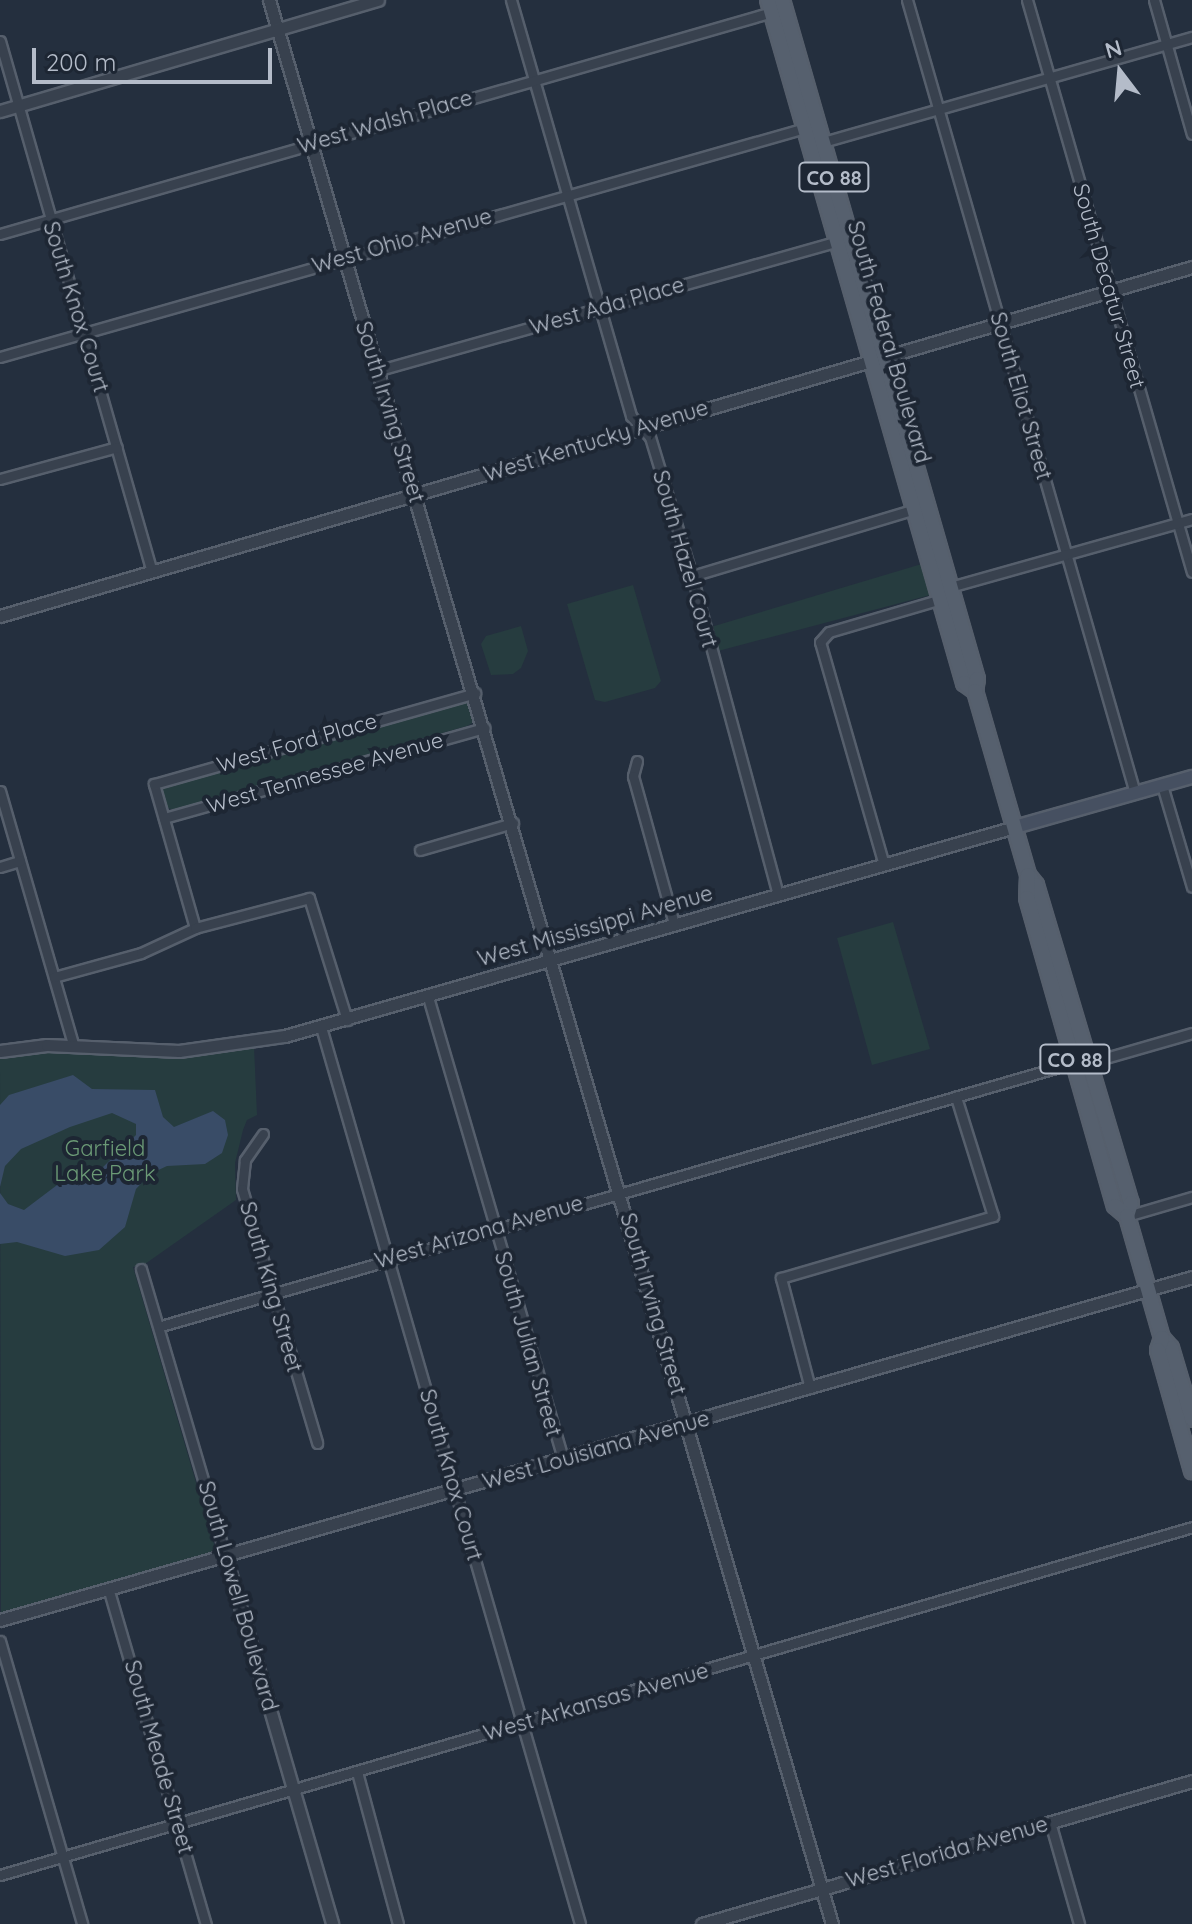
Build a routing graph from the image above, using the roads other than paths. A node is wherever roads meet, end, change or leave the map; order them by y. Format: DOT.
graph roads {
  1 [pos="269,0"];
  2 [pos="378,0"];
  3 [pos="511,0"];
  4 [pos="782,0"];
  5 [pos="907,0"];
  6 [pos="1027,0"];
  7 [pos="1154,0"];
  8 [pos="770,6"];
  9 [pos="277,29"];
  10 [pos="1192,37"];
  11 [pos="0,41"];
  12 [pos="1166,44"];
  13 [pos="1049,78"];
  14 [pos="534,79"];
  15 [pos="20,105"];
  16 [pos="939,110"];
  17 [pos="0,111"];
  18 [pos="805,128"];
  19 [pos="1192,134"];
  20 [pos="823,142"];
  21 [pos="311,143"];
  22 [pos="567,193"];
  23 [pos="50,221"];
  24 [pos="0,234"];
  25 [pos="837,241"];
  26 [pos="343,257"];
  27 [pos="1192,267"];
  28 [pos="1111,290"];
  29 [pos="601,308"];
  30 [pos="1000,322"];
  31 [pos="86,334"];
  32 [pos="0,357"];
  33 [pos="878,357"];
  34 [pos="376,371"];
  35 [pos="639,425"];
  36 [pos="117,447"];
  37 [pos="0,479"];
  38 [pos="414,498"];
  39 [pos="915,509"];
  40 [pos="1192,519"];
  41 [pos="1178,523"];
  42 [pos="1067,554"];
  43 [pos="152,572"];
  44 [pos="1192,572"];
  45 [pos="692,576"];
  46 [pos="945,593"];
  47 [pos="0,616"];
  48 [pos="475,693"];
  49 [pos="485,728"];
  50 [pos="637,761"];
  51 [pos="1192,777"];
  52 [pos="1162,785"];
  53 [pos="0,791"];
  54 [pos="1135,793"];
  55 [pos="164,818"];
  56 [pos="513,823"];
  57 [pos="1015,827"];
  58 [pos="420,850"];
  59 [pos="20,861"];
  60 [pos="884,865"];
  61 [pos="0,867"];
  62 [pos="1192,887"];
  63 [pos="778,894"];
  64 [pos="674,924"];
  65 [pos="195,928"];
  66 [pos="552,958"];
  67 [pos="54,977"];
  68 [pos="428,997"];
  69 [pos="347,1020"];
  70 [pos="321,1027"];
  71 [pos="1192,1033"];
  72 [pos="74,1047"];
  73 [pos="0,1051"];
  74 [pos="1082,1062"];
  75 [pos="956,1097"];
  76 [pos="263,1134"];
  77 [pos="620,1191"];
  78 [pos="1192,1197"];
  79 [pos="1127,1216"];
  80 [pos="494,1228"];
  81 [pos="387,1259"];
  82 [pos="141,1269"];
  83 [pos="1192,1277"];
  84 [pos="1148,1290"];
  85 [pos="273,1291"];
  86 [pos="161,1326"];
  87 [pos="1162,1338"];
  88 [pos="810,1388"];
  89 [pos="1192,1419"];
  90 [pos="687,1422"];
  91 [pos="317,1443"];
  92 [pos="563,1460"];
  93 [pos="1192,1471"];
  94 [pos="456,1490"];
  95 [pos="1192,1527"];
  96 [pos="226,1558"];
  97 [pos="109,1591"];
  98 [pos="0,1620"];
  99 [pos="0,1641"];
  100 [pos="755,1655"];
  101 [pos="524,1723"];
  102 [pos="357,1772"];
  103 [pos="1192,1781"];
  104 [pos="293,1791"];
  105 [pos="1050,1822"];
  106 [pos="179,1824"];
  107 [pos="64,1857"];
  108 [pos="0,1875"];
  109 [pos="822,1888"];
  110 [pos="82,1924"];
  111 [pos="206,1924"];
  112 [pos="332,1924"];
  113 [pos="398,1924"];
  114 [pos="580,1924"];
  115 [pos="702,1924"];
  116 [pos="832,1924"];
  117 [pos="1079,1924"];
  1 -- 9 [label="street, South Irving Street"];
  2 -- 9 [label="street"];
  3 -- 14 [label="street, South Hazel Court"];
  4 -- 20 [label="main road, South Federal Boulevard / CO 88"];
  5 -- 16 [label="street, South Eliot Street"];
  6 -- 13 [label="street, South Decatur Street"];
  7 -- 12 [label="street"];
  8 -- 14 [label="street, West Walsh Place"];
  8 -- 18 [label="main road, South Federal Boulevard / CO 88"];
  9 -- 15 [label="street"];
  9 -- 21 [label="street, South Irving Street"];
  10 -- 12 [label="street"];
  11 -- 15 [label="street, South Knox Court"];
  12 -- 13 [label="street"];
  12 -- 19 [label="street"];
  13 -- 16 [label="street"];
  13 -- 28 [label="street, South Decatur Street"];
  14 -- 21 [label="street, West Walsh Place"];
  14 -- 22 [label="street, South Hazel Court"];
  15 -- 17 [label="street"];
  15 -- 23 [label="street, South Knox Court"];
  16 -- 20 [label="street"];
  16 -- 30 [label="street, South Eliot Street"];
  18 -- 22 [label="street, West Ohio Avenue"];
  18 -- 25 [label="main road, South Federal Boulevard / CO 88"];
  20 -- 33 [label="main road, South Federal Boulevard / CO 88"];
  21 -- 23 [label="street, West Walsh Place"];
  21 -- 26 [label="street, South Irving Street"];
  22 -- 26 [label="street, West Ohio Avenue"];
  22 -- 29 [label="street, South Hazel Court"];
  23 -- 24 [label="street, West Walsh Place"];
  23 -- 31 [label="street, South Knox Court"];
  25 -- 29 [label="street, West Ada Place"];
  25 -- 33 [label="main road, South Federal Boulevard / CO 88"];
  26 -- 31 [label="street, West Ohio Avenue"];
  26 -- 34 [label="street, South Irving Street"];
  27 -- 28 [label="street, West Kentucky Avenue"];
  28 -- 30 [label="street, West Kentucky Avenue"];
  28 -- 41 [label="street, South Decatur Street"];
  29 -- 34 [label="street, West Ada Place"];
  29 -- 35 [label="street, South Hazel Court"];
  30 -- 33 [label="street, West Kentucky Avenue"];
  30 -- 42 [label="street, South Eliot Street"];
  31 -- 32 [label="street, West Ohio Avenue"];
  31 -- 36 [label="street, South Knox Court"];
  33 -- 35 [label="street, West Kentucky Avenue"];
  33 -- 39 [label="main road, South Federal Boulevard / CO 88"];
  33 -- 46 [label="main road, South Federal Boulevard / CO 88"];
  34 -- 38 [label="street, South Irving Street"];
  35 -- 38 [label="street, West Kentucky Avenue"];
  35 -- 45 [label="street, South Hazel Court"];
  36 -- 37 [label="street"];
  36 -- 43 [label="street, South Knox Court"];
  38 -- 43 [label="street, West Kentucky Avenue"];
  38 -- 48 [label="street, South Irving Street"];
  39 -- 45 [label="street"];
  39 -- 46 [label="main road, South Federal Boulevard / CO 88"];
  40 -- 41 [label="street"];
  41 -- 42 [label="street"];
  41 -- 44 [label="street, South Decatur Street"];
  42 -- 46 [label="street"];
  42 -- 54 [label="street, South Eliot Street"];
  43 -- 47 [label="street, West Kentucky Avenue"];
  45 -- 63 [label="street, South Hazel Court"];
  46 -- 57 [label="main road, South Federal Boulevard / CO 88"];
  46 -- 60 [label="street"];
  48 -- 49 [label="street, South Irving Street"];
  48 -- 55 [label="street, West Ford Place"];
  49 -- 55 [label="street, West Tennessee Avenue"];
  49 -- 56 [label="street, South Irving Street"];
  50 -- 64 [label="street"];
  51 -- 52 [label="main road, West Mississippi Avenue"];
  52 -- 54 [label="main road, West Mississippi Avenue"];
  52 -- 62 [label="street"];
  53 -- 59 [label="street"];
  54 -- 57 [label="main road, West Mississippi Avenue"];
  55 -- 65 [label="street"];
  56 -- 58 [label="street"];
  56 -- 66 [label="street, South Irving Street"];
  57 -- 60 [label="street, West Mississippi Avenue"];
  57 -- 74 [label="main road, South Federal Boulevard / CO 88"];
  59 -- 61 [label="street"];
  59 -- 67 [label="street"];
  60 -- 63 [label="street, West Mississippi Avenue"];
  63 -- 64 [label="street, West Mississippi Avenue"];
  64 -- 66 [label="street, West Mississippi Avenue"];
  65 -- 67 [label="street"];
  65 -- 69 [label="street"];
  66 -- 68 [label="street, West Mississippi Avenue"];
  66 -- 77 [label="street, South Irving Street"];
  67 -- 72 [label="street"];
  68 -- 69 [label="street, West Mississippi Avenue"];
  68 -- 80 [label="street, South Julian Street"];
  69 -- 70 [label="street, West Mississippi Avenue"];
  70 -- 72 [label="street, West Mississippi Avenue"];
  70 -- 81 [label="street, South Knox Court"];
  71 -- 74 [label="street, West Arizona Avenue"];
  72 -- 73 [label="street, West Mississippi Avenue"];
  74 -- 75 [label="street, West Arizona Avenue"];
  74 -- 79 [label="main road, South Federal Boulevard / CO 88"];
  75 -- 77 [label="street, West Arizona Avenue"];
  75 -- 88 [label="street"];
  76 -- 85 [label="street, South King Street"];
  77 -- 80 [label="street, West Arizona Avenue"];
  77 -- 90 [label="street, South Irving Street"];
  78 -- 79 [label="street"];
  79 -- 84 [label="main road, South Federal Boulevard / CO 88"];
  80 -- 81 [label="street, West Arizona Avenue"];
  80 -- 92 [label="street, South Julian Street"];
  81 -- 85 [label="street, West Arizona Avenue"];
  81 -- 94 [label="street, South Knox Court"];
  82 -- 86 [label="street, South Lowell Boulevard"];
  83 -- 84 [label="street, West Louisiana Avenue"];
  84 -- 87 [label="main road, South Federal Boulevard / CO 88"];
  84 -- 88 [label="street, West Louisiana Avenue"];
  85 -- 86 [label="street, West Arizona Avenue"];
  85 -- 91 [label="street, South King Street"];
  86 -- 96 [label="street, South Lowell Boulevard"];
  87 -- 89 [label="main road, South Federal Boulevard / CO 88"];
  87 -- 93 [label="main road, South Federal Boulevard / CO 88"];
  88 -- 90 [label="street, West Louisiana Avenue"];
  90 -- 92 [label="street, West Louisiana Avenue"];
  90 -- 100 [label="street, South Irving Street"];
  92 -- 94 [label="street, West Louisiana Avenue"];
  94 -- 96 [label="street, West Louisiana Avenue"];
  94 -- 101 [label="street, South Knox Court"];
  95 -- 100 [label="street, West Arkansas Avenue"];
  96 -- 97 [label="street, West Louisiana Avenue"];
  96 -- 104 [label="street, South Lowell Boulevard"];
  97 -- 98 [label="street, West Louisiana Avenue"];
  97 -- 106 [label="street, South Meade Street"];
  99 -- 107 [label="street"];
  100 -- 101 [label="street, West Arkansas Avenue"];
  100 -- 109 [label="street, South Irving Street"];
  101 -- 102 [label="street, West Arkansas Avenue"];
  101 -- 114 [label="street, South Knox Court"];
  102 -- 104 [label="street, West Arkansas Avenue"];
  102 -- 113 [label="street"];
  103 -- 105 [label="street, West Florida Avenue"];
  104 -- 106 [label="street, West Arkansas Avenue"];
  104 -- 112 [label="street, South Lowell Boulevard"];
  105 -- 109 [label="street, West Florida Avenue"];
  105 -- 117 [label="street"];
  106 -- 107 [label="street, West Arkansas Avenue"];
  106 -- 111 [label="street, South Meade Street"];
  107 -- 108 [label="street, West Arkansas Avenue"];
  107 -- 110 [label="street"];
  109 -- 115 [label="street, West Florida Avenue"];
  109 -- 116 [label="street, South Irving Street"];
}
